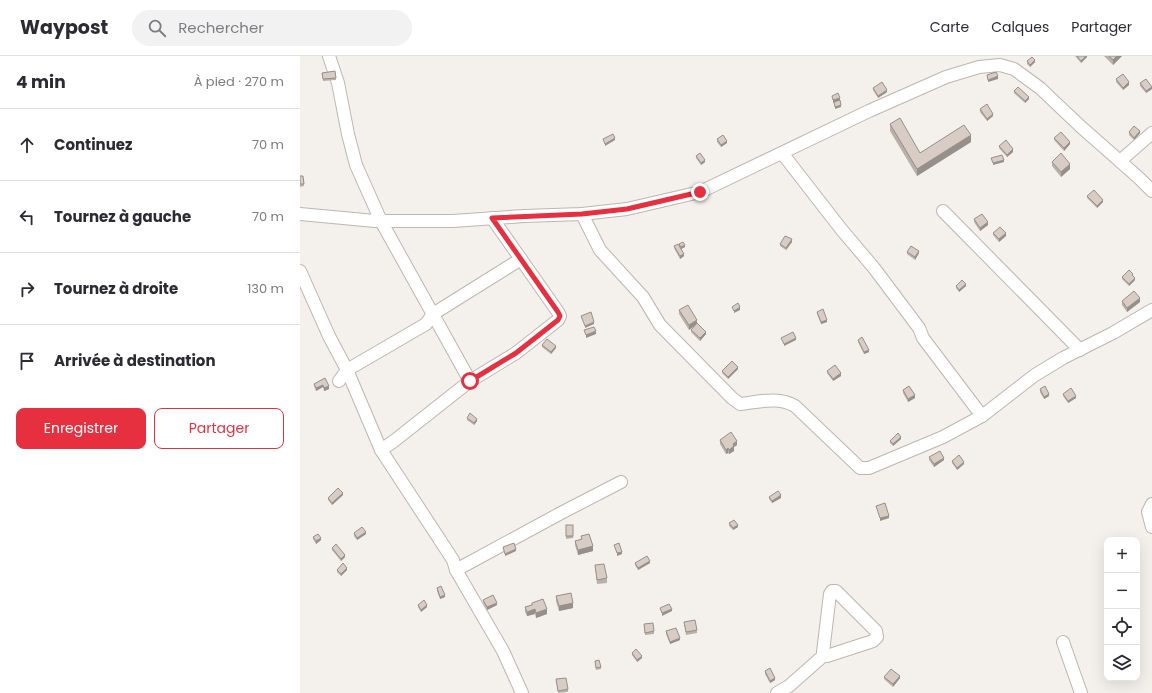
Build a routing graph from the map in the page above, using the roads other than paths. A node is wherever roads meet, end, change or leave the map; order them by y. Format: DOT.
graph roads {
  1 [pos="329,56"];
  2 [pos="1152,133"];
  3 [pos="782,153"];
  4 [pos="1120,161"];
  5 [pos="1152,191"];
  6 [pos="942,211"];
  7 [pos="300,214"];
  8 [pos="582,214"];
  9 [pos="492,218"];
  10 [pos="382,222"];
  11 [pos="521,259"];
  12 [pos="300,270"];
  13 [pos="1152,310"];
  14 [pos="433,314"];
  15 [pos="1080,350"];
  16 [pos="347,370"];
  17 [pos="470,381"];
  18 [pos="339,382"];
  19 [pos="982,416"];
  20 [pos="381,450"];
  21 [pos="621,482"];
  22 [pos="1152,504"];
  23 [pos="1152,527"];
  24 [pos="456,570"];
  25 [pos="1063,642"];
  26 [pos="823,656"];
  27 [pos="522,693"];
  28 [pos="776,693"];
  29 [pos="1081,693"];
  1 -- 10 [label="street"];
  2 -- 4 [label="street"];
  3 -- 4 [label="street"];
  3 -- 8 [label="street"];
  3 -- 19 [label="street"];
  4 -- 5 [label="street"];
  6 -- 15 [label="street"];
  7 -- 10 [label="street"];
  8 -- 9 [label="street"];
  8 -- 19 [label="street"];
  9 -- 10 [label="street"];
  9 -- 11 [label="street"];
  10 -- 14 [label="street"];
  11 -- 14 [label="street"];
  11 -- 17 [label="street"];
  12 -- 16 [label="street"];
  13 -- 15 [label="street"];
  14 -- 16 [label="street"];
  14 -- 17 [label="street"];
  15 -- 19 [label="street"];
  16 -- 18 [label="street"];
  16 -- 20 [label="street"];
  17 -- 20 [label="street"];
  20 -- 24 [label="street"];
  21 -- 24 [label="street"];
  22 -- 23 [label="street"];
  24 -- 27 [label="street"];
  25 -- 29 [label="street"];
  26 -- 26 [label="street"];
  26 -- 28 [label="street"];
}
